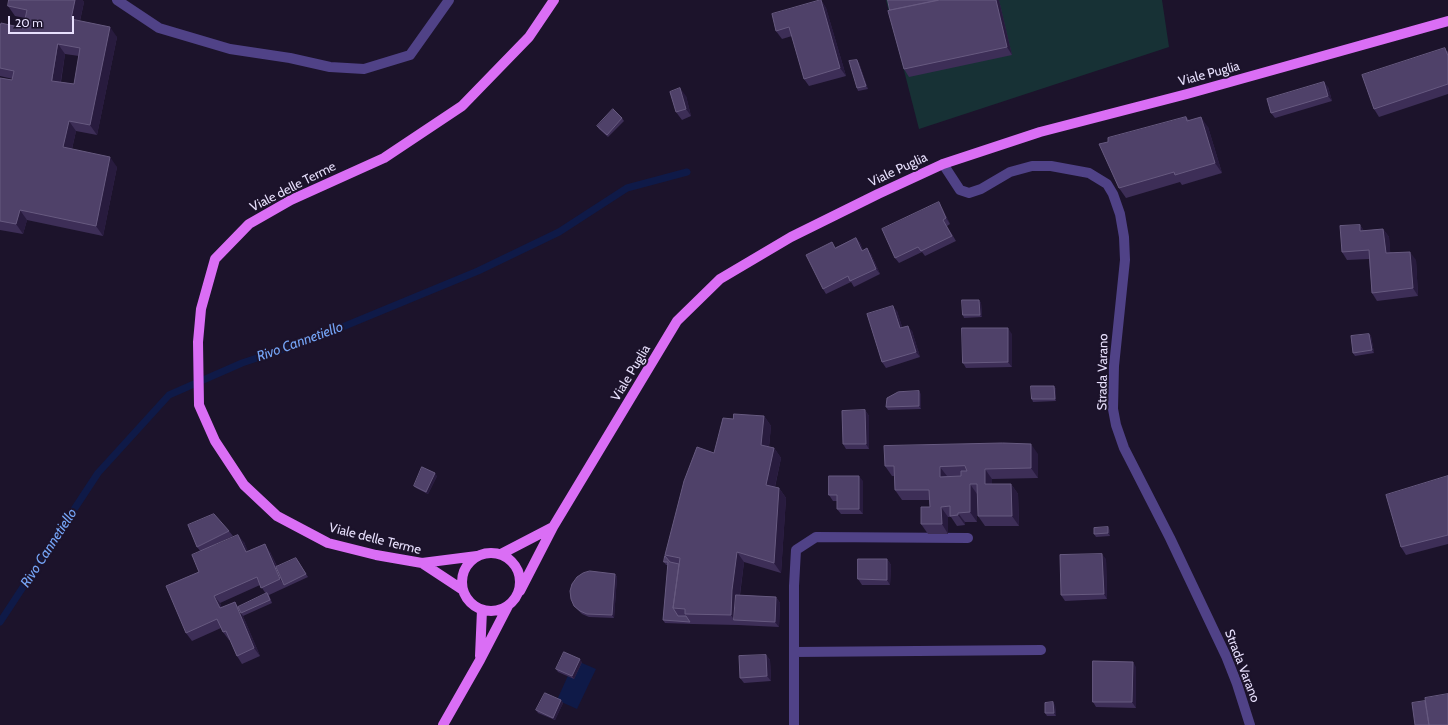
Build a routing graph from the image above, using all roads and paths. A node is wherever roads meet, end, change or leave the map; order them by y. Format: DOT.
graph roads {
  1 [pos="117,0"];
  2 [pos="449,0"];
  3 [pos="554,0"];
  4 [pos="1448,21"];
  5 [pos="944,164"];
  6 [pos="553,527"];
  7 [pos="968,538"];
  8 [pos="500,554"];
  9 [pos="478,556"];
  10 [pos="422,563"];
  11 [pos="463,590"];
  12 [pos="520,591"];
  13 [pos="508,606"];
  14 [pos="482,610"];
  15 [pos="1041,650"];
  16 [pos="794,652"];
  17 [pos="480,660"];
  18 [pos="443,725"];
  19 [pos="794,725"];
  20 [pos="1250,725"];
  1 -- 2 [label="street"];
  3 -- 10 [label="main road, Viale delle Terme"];
  4 -- 5 [label="main road, Viale Puglia"];
  5 -- 6 [label="main road, Viale Puglia"];
  5 -- 20 [label="street, Strada Varano"];
  6 -- 8 [label="main road"];
  6 -- 12 [label="main road, Viale Puglia"];
  7 -- 16 [label="street"];
  8 -- 9 [label="main road"];
  8 -- 12 [label="main road"];
  9 -- 10 [label="main road"];
  9 -- 11 [label="main road"];
  10 -- 11 [label="main road, Viale delle Terme"];
  11 -- 14 [label="main road"];
  12 -- 13 [label="main road"];
  13 -- 14 [label="main road"];
  13 -- 17 [label="main road"];
  14 -- 17 [label="main road"];
  15 -- 16 [label="street"];
  16 -- 19 [label="street"];
  17 -- 18 [label="main road"];
}
